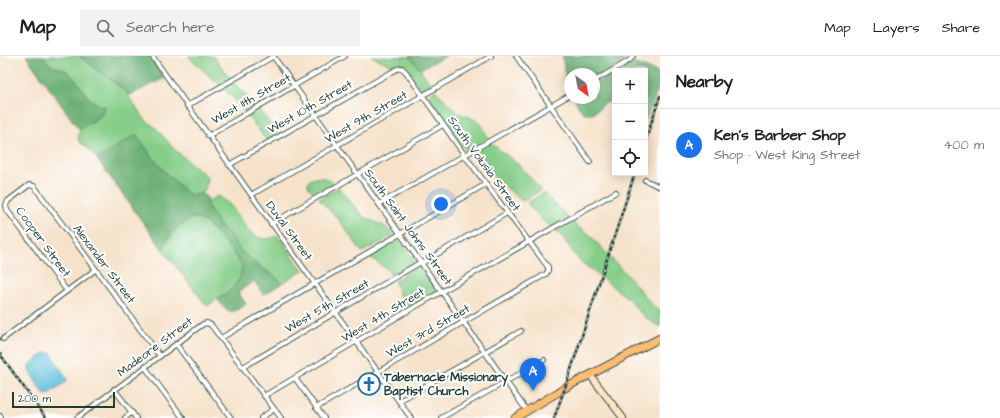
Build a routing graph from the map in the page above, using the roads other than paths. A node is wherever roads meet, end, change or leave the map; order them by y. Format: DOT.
graph roads {
  1 [pos="152,56"];
  2 [pos="274,56"];
  3 [pos="345,56"];
  4 [pos="491,56"];
  5 [pos="516,56"];
  6 [pos="633,56"];
  7 [pos="402,68"];
  8 [pos="600,78"];
  9 [pos="295,86"];
  10 [pos="423,96"];
  11 [pos="564,97"];
  12 [pos="550,105"];
  13 [pos="187,106"];
  14 [pos="316,116"];
  15 [pos="443,125"];
  16 [pos="208,136"];
  17 [pos="337,145"];
  18 [pos="464,154"];
  19 [pos="590,162"];
  20 [pos="229,165"];
  21 [pos="357,174"];
  22 [pos="645,180"];
  23 [pos="486,184"];
  24 [pos="33,185"];
  25 [pos="660,187"];
  26 [pos="616,192"];
  27 [pos="251,195"];
  28 [pos="379,204"];
  29 [pos="507,213"];
  30 [pos="271,224"];
  31 [pos="400,233"];
  32 [pos="528,242"];
  33 [pos="421,263"];
  34 [pos="95,270"];
  35 [pos="548,271"];
  36 [pos="314,283"];
  37 [pos="67,291"];
  38 [pos="442,291"];
  39 [pos="335,312"];
  40 [pos="464,322"];
  41 [pos="521,331"];
  42 [pos="221,338"];
  43 [pos="660,338"];
  44 [pos="3,339"];
  45 [pos="356,342"];
  46 [pos="176,344"];
  47 [pos="484,351"];
  48 [pos="160,356"];
  49 [pos="544,360"];
  50 [pos="145,367"];
  51 [pos="243,367"];
  52 [pos="377,371"];
  53 [pos="590,375"];
  54 [pos="295,378"];
  55 [pos="506,381"];
  56 [pos="114,389"];
  57 [pos="264,396"];
  58 [pos="399,401"];
  59 [pos="316,408"];
  60 [pos="274,409"];
  61 [pos="527,411"];
  62 [pos="132,412"];
  63 [pos="77,418"];
  64 [pos="125,418"];
  65 [pos="136,418"];
  66 [pos="183,418"];
  67 [pos="231,418"];
  68 [pos="261,418"];
  69 [pos="280,418"];
  70 [pos="324,418"];
  71 [pos="411,418"];
  72 [pos="441,418"];
  73 [pos="514,418"];
  74 [pos="623,418"];
  1 -- 13 [label="street, Duval Street"];
  2 -- 9 [label="street, South Saint Johns Street"];
  2 -- 13 [label="street"];
  3 -- 9 [label="street, West 11th Street"];
  4 -- 10 [label="street, West 9th Street"];
  5 -- 12 [label="street"];
  6 -- 8 [label="street"];
  7 -- 10 [label="street, South Volusia Street"];
  7 -- 14 [label="street, West 10th Street"];
  9 -- 14 [label="street, South Saint Johns Street"];
  9 -- 16 [label="street, West 11th Street"];
  10 -- 15 [label="street, South Volusia Street"];
  10 -- 17 [label="street, West 9th Street"];
  11 -- 12 [label="street"];
  12 -- 18 [label="street"];
  12 -- 19 [label="street"];
  13 -- 16 [label="street, Duval Street"];
  14 -- 17 [label="street, South Saint Johns Street"];
  14 -- 20 [label="street, West 10th Street"];
  15 -- 18 [label="street, South Volusia Street"];
  15 -- 21 [label="street"];
  16 -- 20 [label="street, Duval Street"];
  17 -- 21 [label="street, South Saint Johns Street"];
  17 -- 27 [label="street, West 9th Street"];
  18 -- 23 [label="street, South Volusia Street"];
  18 -- 28 [label="street"];
  20 -- 27 [label="street, Duval Street"];
  21 -- 28 [label="street, South Saint Johns Street"];
  21 -- 30 [label="street"];
  22 -- 25 [label="street"];
  23 -- 29 [label="street, South Volusia Street"];
  23 -- 31 [label="street"];
  24 -- 34 [label="street, Alexander Street"];
  24 -- 37 [label="street, Cooper Street"];
  26 -- 32 [label="street, West 4th Street"];
  27 -- 30 [label="street, Duval Street"];
  28 -- 31 [label="street, South Saint Johns Street"];
  29 -- 32 [label="street, South Volusia Street"];
  29 -- 33 [label="street, West 5th Street"];
  30 -- 36 [label="street, Duval Street"];
  31 -- 33 [label="street, South Saint Johns Street"];
  31 -- 36 [label="street"];
  32 -- 35 [label="street, South Volusia Street"];
  32 -- 38 [label="street, West 4th Street"];
  33 -- 38 [label="street, South Saint Johns Street"];
  33 -- 39 [label="street, West 5th Street"];
  34 -- 37 [label="street"];
  34 -- 48 [label="street, Alexander Street"];
  35 -- 40 [label="street, West 3rd Street"];
  36 -- 39 [label="street, Duval Street"];
  36 -- 42 [label="street"];
  37 -- 44 [label="street"];
  38 -- 40 [label="street, South Saint Johns Street"];
  38 -- 45 [label="street, West 4th Street"];
  39 -- 45 [label="street, Duval Street"];
  39 -- 51 [label="street, West 5th Street"];
  40 -- 47 [label="street, South Saint Johns Street"];
  40 -- 52 [label="street, West 3rd Street"];
  41 -- 47 [label="street"];
  42 -- 46 [label="street, Madeore Street"];
  42 -- 51 [label="street"];
  43 -- 53 [label="main road"];
  45 -- 52 [label="street, Duval Street"];
  45 -- 54 [label="street, West 4th Street"];
  46 -- 48 [label="street, Madeore Street"];
  46 -- 67 [label="street"];
  47 -- 55 [label="street, South Saint Johns Street"];
  47 -- 58 [label="street"];
  48 -- 50 [label="street, Madeore Street"];
  49 -- 55 [label="street"];
  50 -- 56 [label="street, Madeore Street"];
  50 -- 66 [label="street"];
  51 -- 57 [label="street"];
  52 -- 58 [label="street, Duval Street"];
  52 -- 59 [label="street, West 3rd Street"];
  53 -- 61 [label="main road"];
  53 -- 74 [label="main road"];
  54 -- 57 [label="street, West 4th Street"];
  54 -- 59 [label="street"];
  55 -- 61 [label="street, South Saint Johns Street"];
  55 -- 72 [label="street"];
  56 -- 62 [label="street"];
  56 -- 63 [label="street, Madeore Street"];
  57 -- 60 [label="street"];
  58 -- 71 [label="street, Duval Street"];
  59 -- 70 [label="street"];
  60 -- 68 [label="street"];
  60 -- 69 [label="street"];
  61 -- 73 [label="main road"];
  62 -- 64 [label="street"];
  62 -- 65 [label="street"];
}
